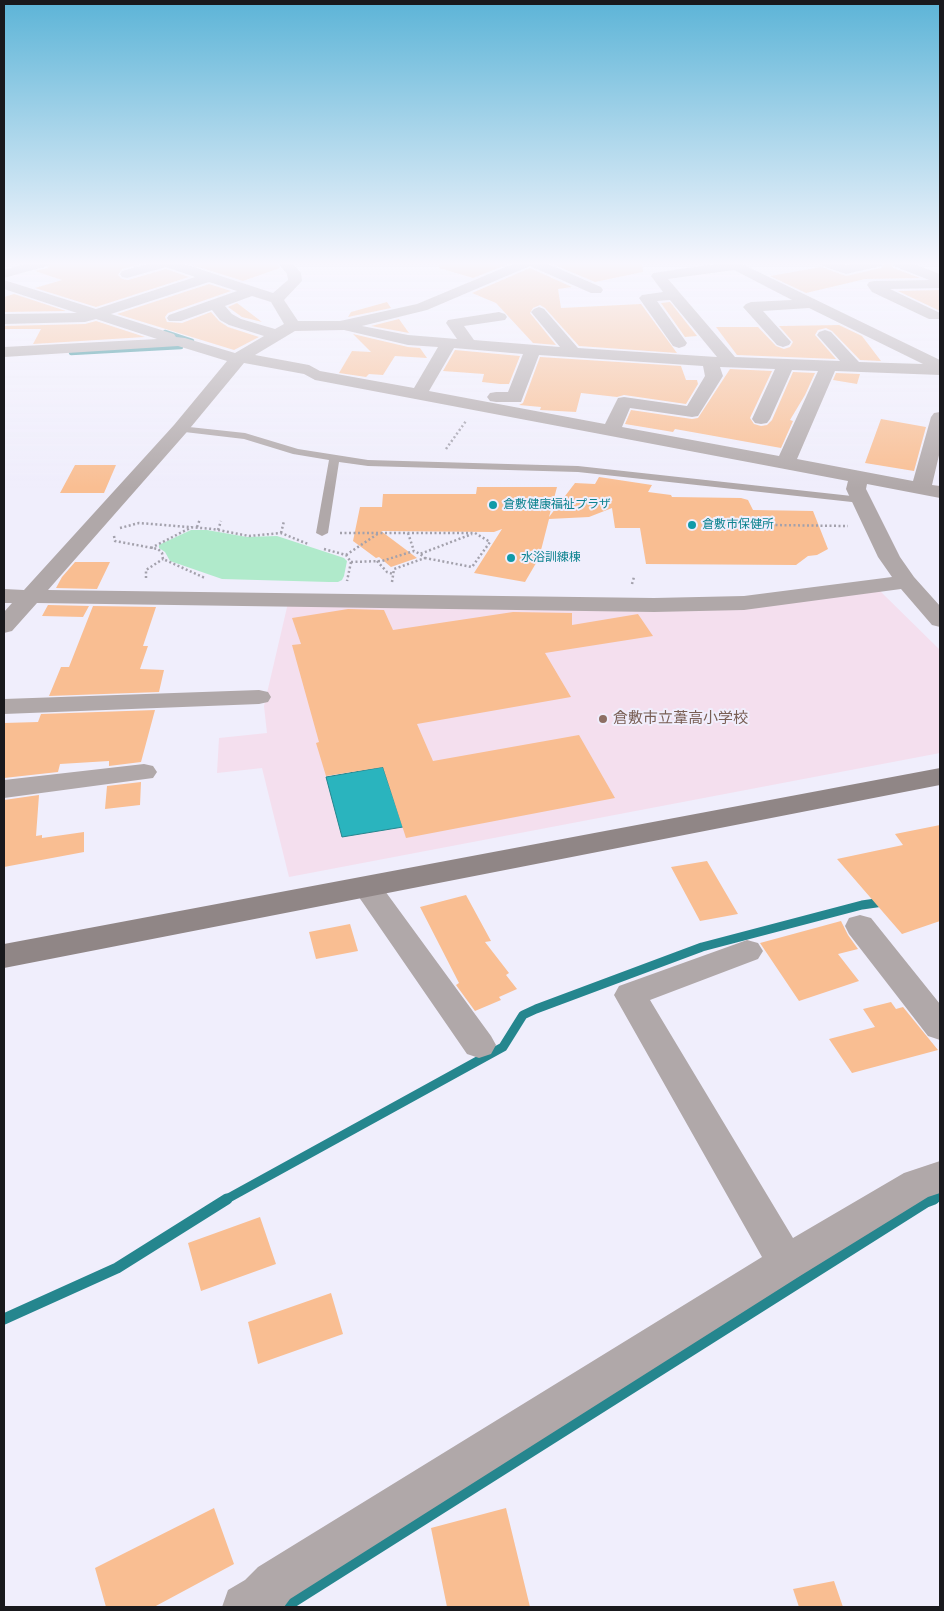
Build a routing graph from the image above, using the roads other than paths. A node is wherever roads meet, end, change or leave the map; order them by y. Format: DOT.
graph roads {
  1 [pos="171,338"];
  2 [pos="270,338"];
  3 [pos="399,338"];
  4 [pos="464,338"];
  5 [pos="561,338"];
  6 [pos="676,338"];
  7 [pos="710,338"];
  8 [pos="780,338"];
  9 [pos="828,338"];
  10 [pos="880,338"];
  11 [pos="179,341"];
  12 [pos="783,342"];
  13 [pos="449,343"];
  14 [pos="679,343"];
  15 [pos="469,345"];
  16 [pos="532,350"];
  17 [pos="4,352"];
  18 [pos="574,353"];
  19 [pos="633,357"];
  20 [pos="239,358"];
  21 [pos="710,362"];
  22 [pos="730,363"];
  23 [pos="786,364"];
  24 [pos="830,366"];
  25 [pos="853,366"];
  26 [pos="940,368"];
  27 [pos="420,392"];
  28 [pos="496,397"];
  29 [pos="624,402"];
  30 [pos="940,417"];
  31 [pos="761,419"];
  32 [pos="612,427"];
  33 [pos="180,429"];
  34 [pos="334,459"];
  35 [pos="788,460"];
  36 [pos="858,476"];
  37 [pos="926,487"];
  38 [pos="861,500"];
  39 [pos="322,533"];
  40 [pos="906,582"];
  41 [pos="32,595"];
  42 [pos="4,596"];
  43 [pos="940,620"];
  44 [pos="4,626"];
  45 [pos="258,697"];
  46 [pos="4,707"];
  47 [pos="144,772"];
  48 [pos="940,776"];
  49 [pos="4,789"];
  50 [pos="367,887"];
  51 [pos="860,926"];
  52 [pos="747,951"];
  53 [pos="4,956"];
  54 [pos="940,1027"];
  55 [pos="479,1045"];
  56 [pos="940,1177"];
  57 [pos="786,1263"];
  58 [pos="245,1607"];
  1 -- 11 [label="street"];
  2 -- 20 [label="street"];
  3 -- 13 [label="street"];
  4 -- 15 [label="street"];
  5 -- 18 [label="street"];
  6 -- 14 [label="street"];
  7 -- 22 [label="street"];
  8 -- 12 [label="street"];
  9 -- 25 [label="street"];
  10 -- 26 [label="street"];
  11 -- 17 [label="street"];
  11 -- 20 [label="street"];
  13 -- 15 [label="street"];
  13 -- 27 [label="street"];
  15 -- 16 [label="street"];
  16 -- 18 [label="street"];
  16 -- 28 [label="street"];
  18 -- 19 [label="street"];
  19 -- 21 [label="street"];
  19 -- 29 [label="street"];
  20 -- 27 [label="street"];
  20 -- 33 [label="street"];
  21 -- 22 [label="street"];
  21 -- 29 [label="street"];
  22 -- 23 [label="street"];
  23 -- 24 [label="street"];
  23 -- 31 [label="street"];
  24 -- 25 [label="street"];
  24 -- 35 [label="street"];
  25 -- 26 [label="street"];
  27 -- 32 [label="street"];
  29 -- 32 [label="street"];
  30 -- 37 [label="street"];
  32 -- 35 [label="street"];
  33 -- 34 [label="lane"];
  33 -- 41 [label="street"];
  34 -- 38 [label="lane"];
  34 -- 39 [label="lane"];
  35 -- 36 [label="street"];
  36 -- 37 [label="street"];
  36 -- 38 [label="street"];
  38 -- 40 [label="street"];
  40 -- 41 [label="street"];
  40 -- 43 [label="street"];
  41 -- 42 [label="street"];
  41 -- 44 [label="street"];
  45 -- 46 [label="street"];
  47 -- 49 [label="street"];
  48 -- 50 [label="street"];
  50 -- 53 [label="street"];
  50 -- 55 [label="street"];
  51 -- 54 [label="street"];
  52 -- 57 [label="street"];
  56 -- 57 [label="street"];
  57 -- 58 [label="street"];
}
